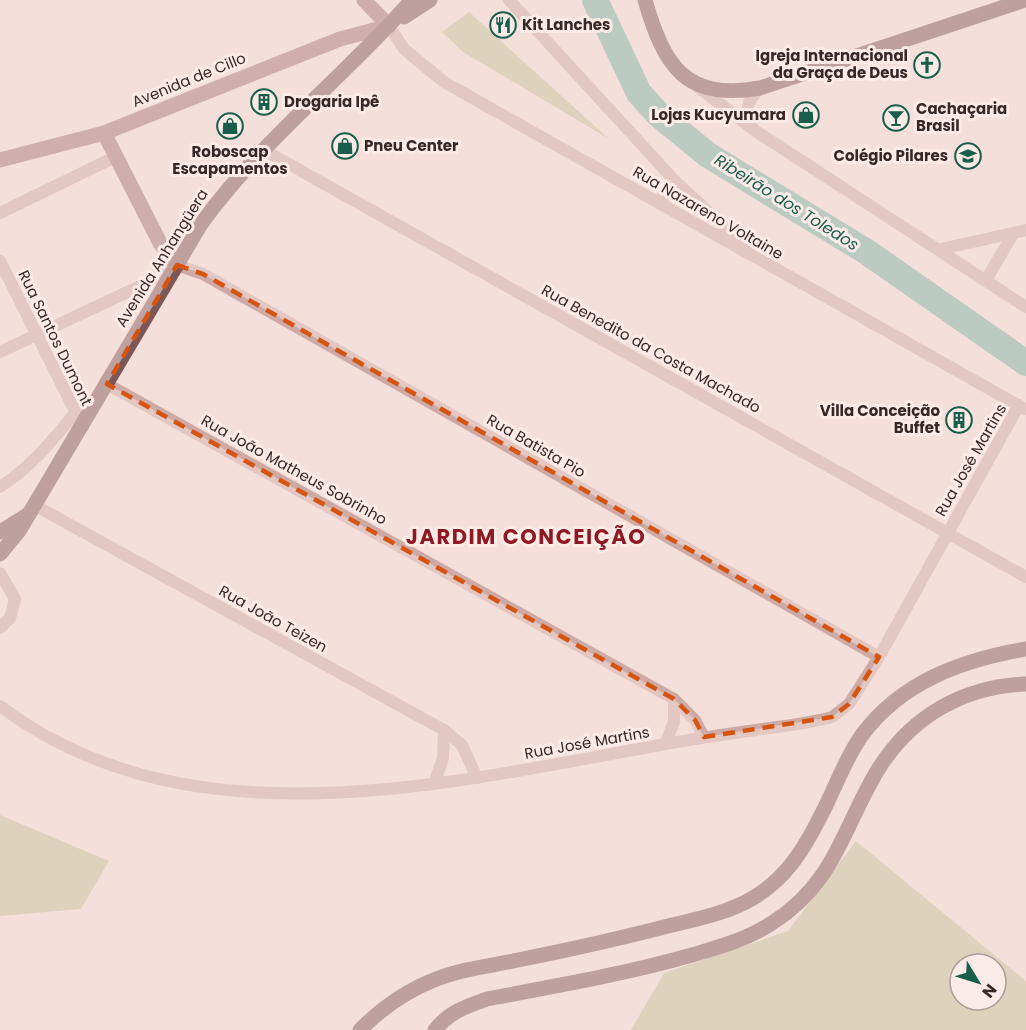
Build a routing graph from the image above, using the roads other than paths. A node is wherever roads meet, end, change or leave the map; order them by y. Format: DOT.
graph roads {
  1 [pos="364,0"];
  2 [pos="412,0"];
  3 [pos="430,0"];
  4 [pos="510,0"];
  5 [pos="1024,0"];
  6 [pos="646,2"];
  7 [pos="389,26"];
  8 [pos="694,84"];
  9 [pos="760,88"];
  10 [pos="754,130"];
  11 [pos="104,133"];
  12 [pos="262,149"];
  13 [pos="115,157"];
  14 [pos="0,160"];
  15 [pos="675,181"];
  16 [pos="657,201"];
  17 [pos="0,213"];
  18 [pos="1026,230"];
  19 [pos="1013,234"];
  20 [pos="941,249"];
  21 [pos="0,261"];
  22 [pos="762,261"];
  23 [pos="177,265"];
  24 [pos="986,279"];
  25 [pos="1026,308"];
  26 [pos="37,335"];
  27 [pos="0,352"];
  28 [pos="107,384"];
  29 [pos="1022,407"];
  30 [pos="75,413"];
  31 [pos="83,427"];
  32 [pos="0,487"];
  33 [pos="32,509"];
  34 [pos="0,532"];
  35 [pos="947,532"];
  36 [pos="0,554"];
  37 [pos="0,573"];
  38 [pos="1026,577"];
  39 [pos="0,628"];
  40 [pos="1026,649"];
  41 [pos="879,657"];
  42 [pos="1026,684"];
  43 [pos="674,699"];
  44 [pos="0,706"];
  45 [pos="444,730"];
  46 [pos="704,737"];
  47 [pos="665,744"];
  48 [pos="477,778"];
  49 [pos="434,784"];
  50 [pos="360,1030"];
  51 [pos="435,1030"];
  1 -- 7 [label="main road"];
  2 -- 7 [label="main road"];
  3 -- 7 [label="main road, Avenida de Cillo"];
  4 -- 15 [label="street"];
  5 -- 9 [label="main road"];
  6 -- 8 [label="main road"];
  7 -- 11 [label="main road, Avenida de Cillo"];
  7 -- 12 [label="main road, Avenida Anhangüera"];
  7 -- 16 [label="street, Rua Nazareno Voltaine"];
  8 -- 9 [label="main road"];
  8 -- 10 [label="street"];
  9 -- 10 [label="street"];
  10 -- 20 [label="street"];
  11 -- 13 [label="main road"];
  11 -- 14 [label="main road, Avenida de Cillo"];
  12 -- 23 [label="main road, Avenida Anhangüera"];
  12 -- 35 [label="street, Rua Benedito da Costa Machado"];
  13 -- 17 [label="street"];
  13 -- 23 [label="main road"];
  15 -- 16 [label="street"];
  15 -- 22 [label="street"];
  16 -- 22 [label="street, Rua Nazareno Voltaine"];
  18 -- 19 [label="street"];
  19 -- 20 [label="street"];
  19 -- 24 [label="street"];
  20 -- 24 [label="street"];
  21 -- 26 [label="street, Rua Santos Dumont"];
  22 -- 29 [label="street, Rua Nazareno Voltaine"];
  23 -- 26 [label="street"];
  23 -- 28 [label="main road, Avenida Anhangüera"];
  23 -- 41 [label="street, Rua Batista Pio"];
  24 -- 25 [label="street"];
  26 -- 27 [label="street"];
  26 -- 30 [label="street, Rua Santos Dumont"];
  28 -- 31 [label="main road, Avenida Anhangüera"];
  28 -- 43 [label="street, Rua João Matheus Sobrinho"];
  29 -- 35 [label="street, Rua José Martins"];
  30 -- 31 [label="street, Rua Santos Dumont"];
  30 -- 32 [label="street"];
  31 -- 33 [label="main road, Avenida Anhangüera"];
  33 -- 34 [label="main road, Avenida Anhangüera"];
  33 -- 36 [label="main road, Avenida Anhangüera"];
  33 -- 45 [label="street, Rua João Teizen"];
  35 -- 38 [label="street, Rua Benedito da Costa Machado"];
  35 -- 41 [label="street, Rua José Martins"];
  37 -- 39 [label="street"];
  40 -- 50 [label="main road"];
  41 -- 46 [label="street, Rua José Martins"];
  42 -- 51 [label="main road"];
  43 -- 46 [label="street, Rua João Matheus Sobrinho"];
  43 -- 47 [label="street"];
  44 -- 49 [label="street, Rua José Martins"];
  45 -- 48 [label="street, Rua João Teizen"];
  45 -- 49 [label="street"];
  46 -- 47 [label="street, Rua José Martins"];
  47 -- 48 [label="street, Rua José Martins"];
  48 -- 49 [label="street, Rua José Martins"];
}
